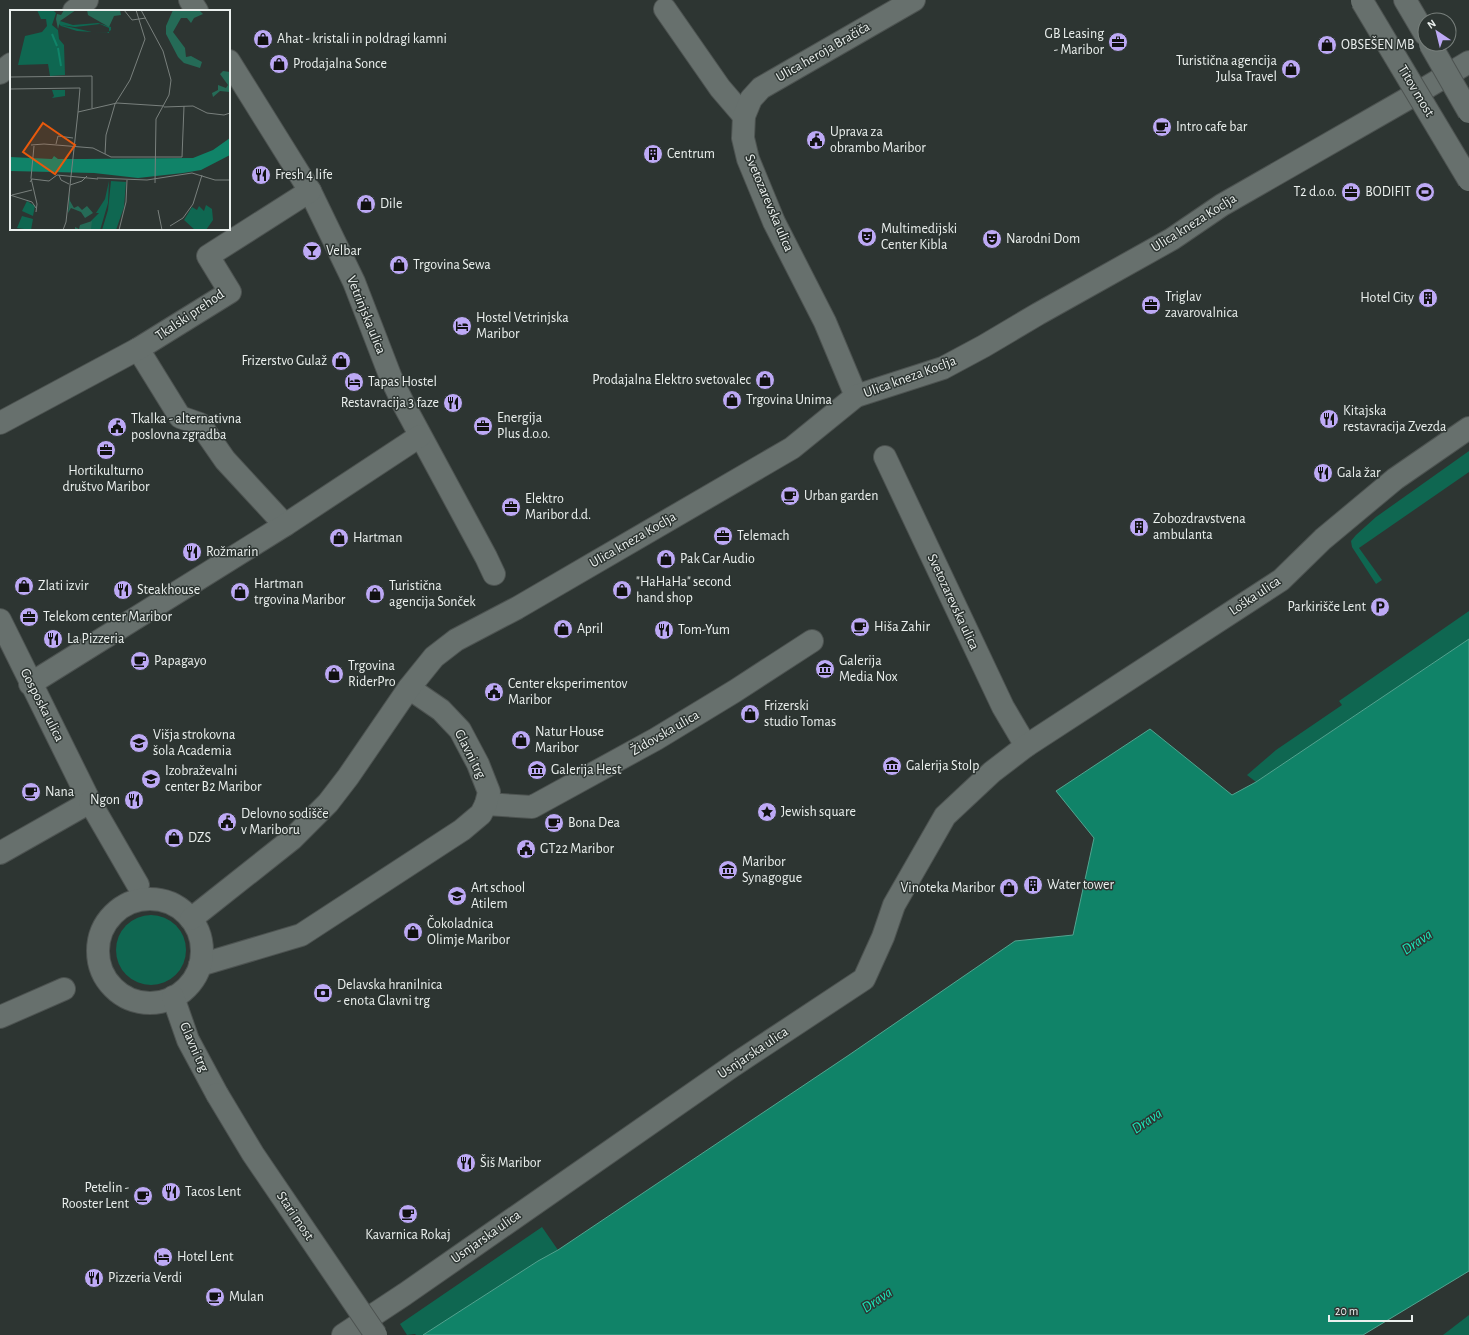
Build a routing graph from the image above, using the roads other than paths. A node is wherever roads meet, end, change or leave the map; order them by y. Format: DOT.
graph roads {
  1 [pos="87,0"];
  2 [pos="190,0"];
  3 [pos="914,0"];
  4 [pos="1362,0"];
  5 [pos="1405,0"];
  6 [pos="662,4"];
  7 [pos="75,10"];
  8 [pos="196,10"];
  9 [pos="1417,20"];
  10 [pos="1435,52"];
  11 [pos="1469,62"];
  12 [pos="230,63"];
  13 [pos="10,65"];
  14 [pos="0,73"];
  15 [pos="1469,112"];
  16 [pos="744,116"];
  17 [pos="1469,180"];
  18 [pos="310,191"];
  19 [pos="138,349"];
  20 [pos="856,396"];
  21 [pos="0,422"];
  22 [pos="1469,428"];
  23 [pos="420,436"];
  24 [pos="885,457"];
  25 [pos="285,525"];
  26 [pos="494,574"];
  27 [pos="0,620"];
  28 [pos="812,641"];
  29 [pos="30,684"];
  30 [pos="408,688"];
  31 [pos="1026,746"];
  32 [pos="87,796"];
  33 [pos="486,804"];
  34 [pos="0,853"];
  35 [pos="138,885"];
  36 [pos="191,919"];
  37 [pos="200,965"];
  38 [pos="64,989"];
  39 [pos="173,998"];
  40 [pos="0,1017"];
  41 [pos="217,1094"];
  42 [pos="343,1335"];
  43 [pos="376,1335"];
  1 -- 7 [label="street"];
  2 -- 8 [label="street"];
  3 -- 16 [label="street, Ulica heroja Bračiča"];
  4 -- 17 [label="street, Titov most, bridge"];
  5 -- 9 [label="street"];
  6 -- 16 [label="street"];
  10 -- 15 [label="street, bridge"];
  11 -- 20 [label="street, Ulica kneza Koclja"];
  12 -- 18 [label="street, Vetrinjska ulica"];
  13 -- 14 [label="street"];
  16 -- 20 [label="street, Svetozarevska ulica"];
  18 -- 19 [label="street, Tkalski prehod"];
  18 -- 23 [label="street, Vetrinjska ulica"];
  19 -- 21 [label="street, Tkalski prehod"];
  19 -- 25 [label="street"];
  20 -- 30 [label="street, Ulica kneza Koclja"];
  22 -- 31 [label="street, Loška ulica"];
  23 -- 25 [label="street"];
  23 -- 26 [label="street, Vetrinjska ulica"];
  24 -- 31 [label="street, Svetozarevska ulica"];
  25 -- 29 [label="street"];
  27 -- 29 [label="street, Gosposka ulica"];
  28 -- 33 [label="street, Židovska ulica"];
  29 -- 32 [label="street, Gosposka ulica"];
  30 -- 33 [label="street, Glavni trg"];
  30 -- 36 [label="street"];
  31 -- 42 [label="street, Usnjarska ulica"];
  32 -- 34 [label="street"];
  32 -- 35 [label="street"];
  33 -- 37 [label="street"];
  36 -- 37 [label="street"];
  36 -- 39 [label="street"];
  37 -- 39 [label="street"];
  38 -- 40 [label="street"];
  39 -- 41 [label="street, Glavni trg"];
  41 -- 43 [label="street, Stari most, bridge"];
}
